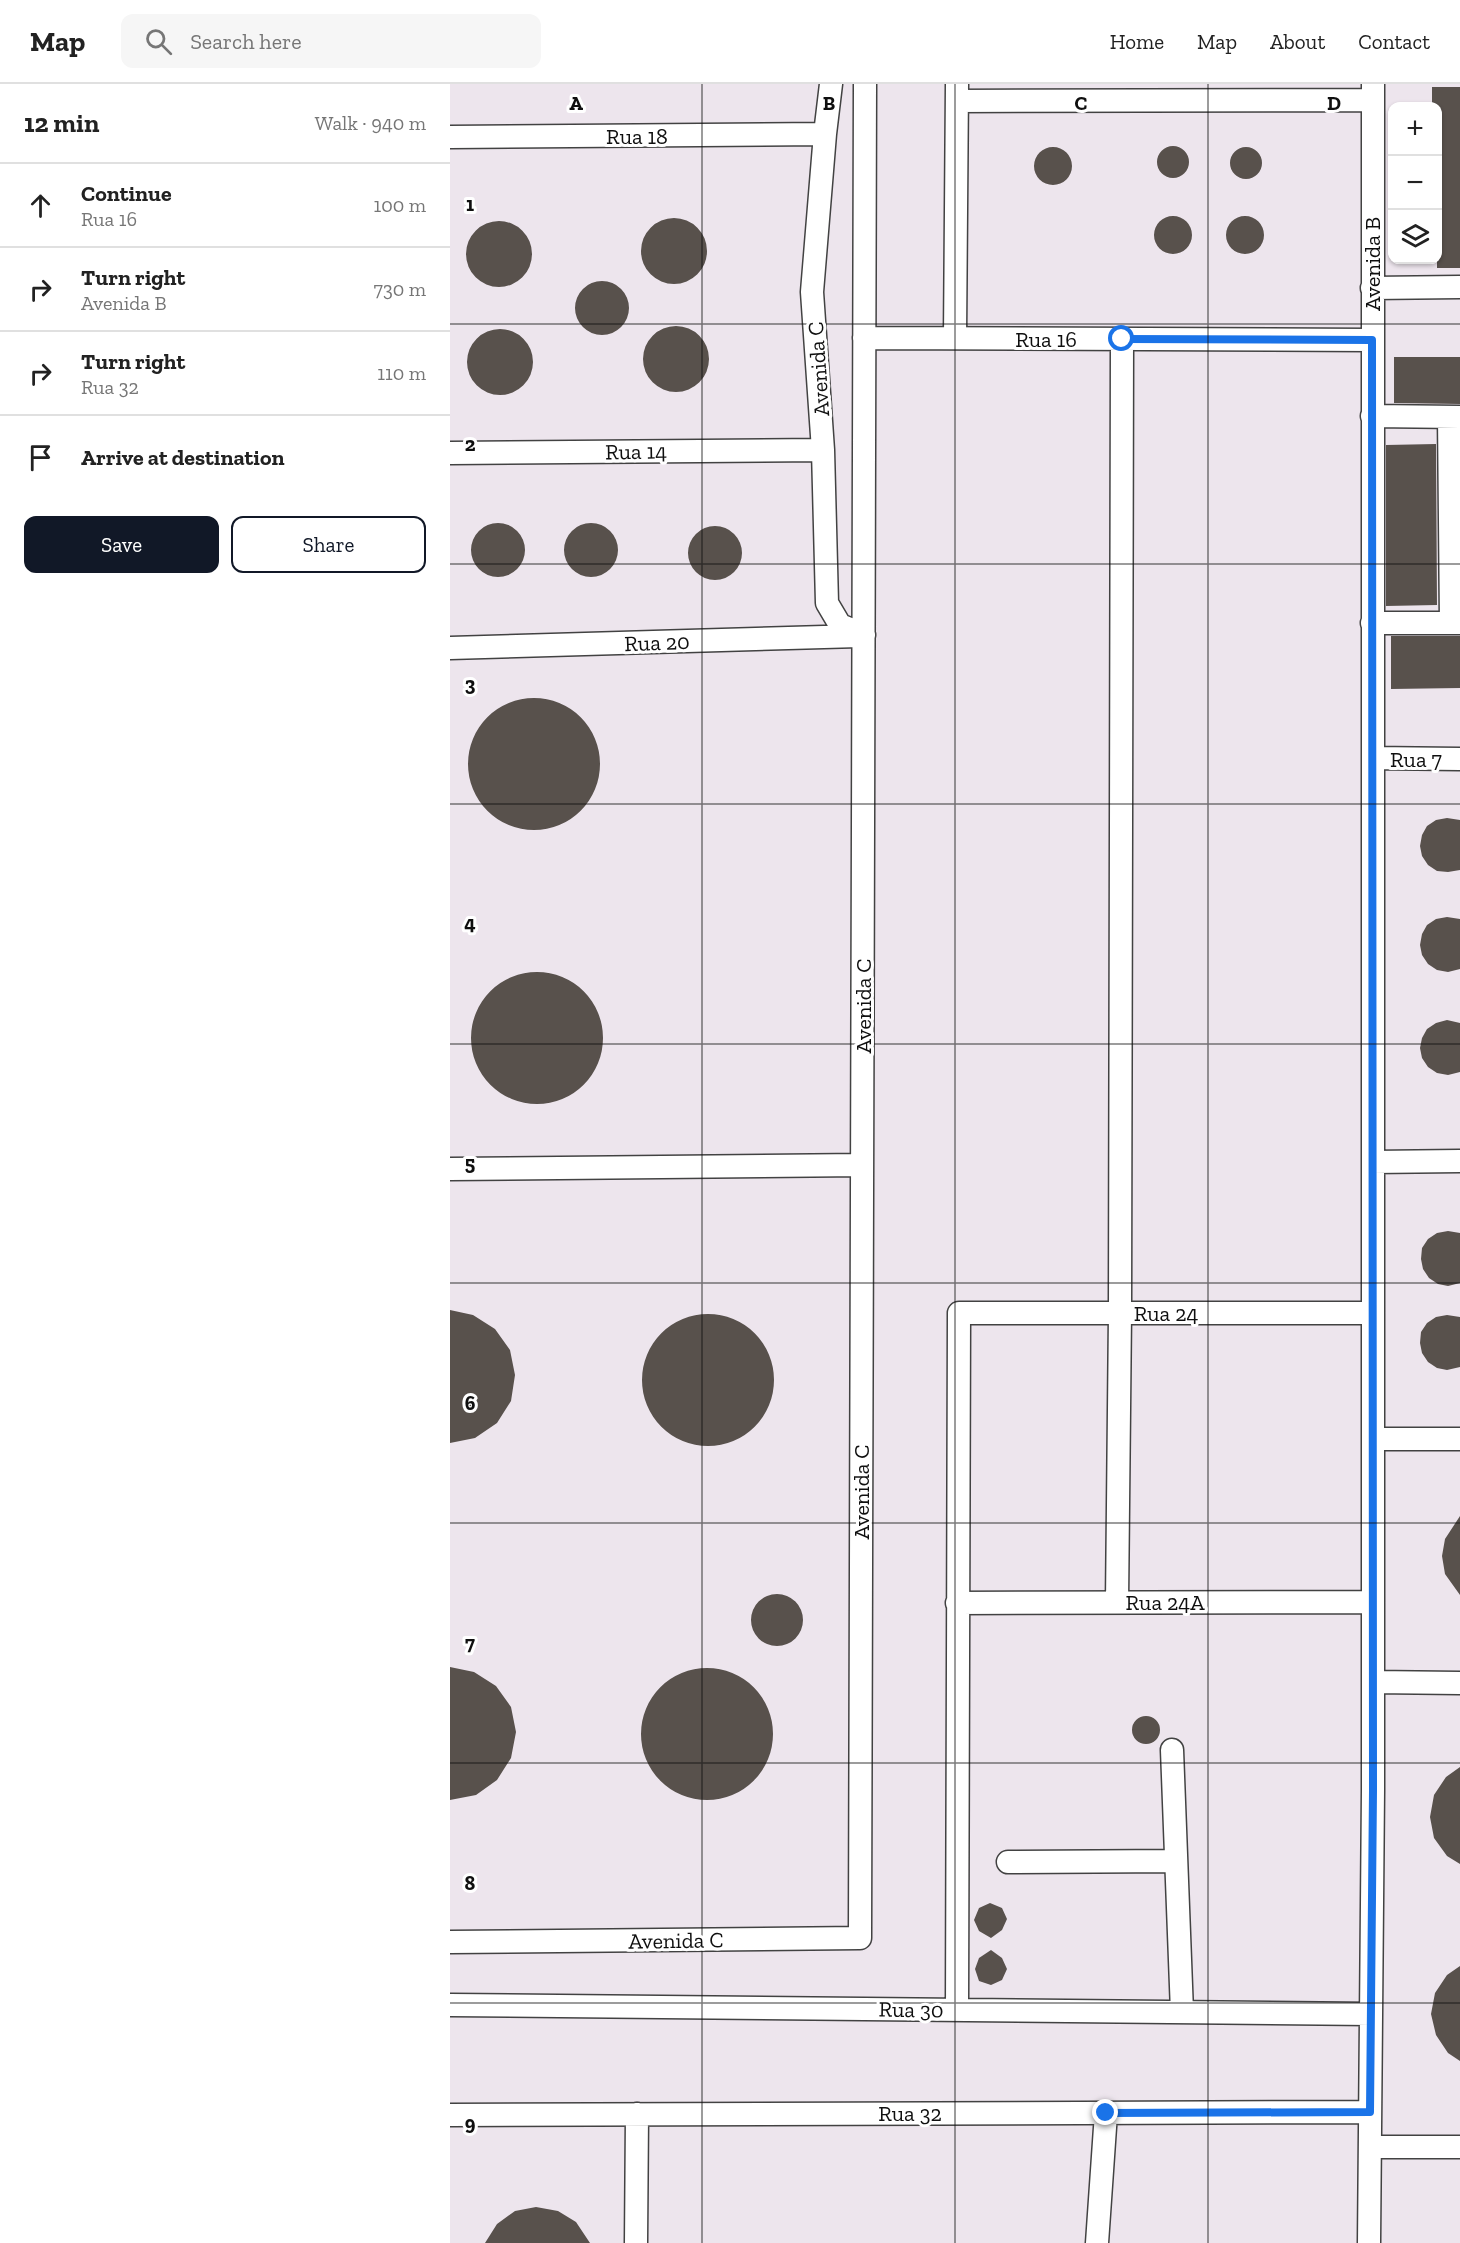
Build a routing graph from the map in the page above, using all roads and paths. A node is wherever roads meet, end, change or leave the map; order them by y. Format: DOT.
graph roads {
  1 [pos="831,84"];
  2 [pos="865,84"];
  3 [pos="1373,92"];
  4 [pos="957,93"];
  5 [pos="825,134"];
  6 [pos="450,137"];
  7 [pos="1460,287"];
  8 [pos="1372,288"];
  9 [pos="864,338"];
  10 [pos="955,338"];
  11 [pos="1122,339"];
  12 [pos="1372,340"];
  13 [pos="1372,416"];
  14 [pos="1454,417"];
  15 [pos="823,450"];
  16 [pos="450,453"];
  17 [pos="1372,623"];
  18 [pos="1455,623"];
  19 [pos="864,636"];
  20 [pos="450,648"];
  21 [pos="1372,758"];
  22 [pos="1460,759"];
  23 [pos="1460,1161"];
  24 [pos="1373,1162"];
  25 [pos="862,1165"];
  26 [pos="450,1169"];
  27 [pos="1120,1313"];
  28 [pos="1373,1314"];
  29 [pos="1373,1439"];
  30 [pos="1460,1439"];
  31 [pos="1117,1602"];
  32 [pos="1373,1602"];
  33 [pos="957,1603"];
  34 [pos="1373,1682"];
  35 [pos="1460,1683"];
  36 [pos="1172,1750"];
  37 [pos="1176,1861"];
  38 [pos="1008,1863"];
  39 [pos="450,1942"];
  40 [pos="450,2005"];
  41 [pos="957,2010"];
  42 [pos="1182,2012"];
  43 [pos="1371,2014"];
  44 [pos="1370,2112"];
  45 [pos="1106,2113"];
  46 [pos="637,2114"];
  47 [pos="450,2115"];
  48 [pos="1370,2146"];
  49 [pos="1460,2147"];
  50 [pos="636,2243"];
  51 [pos="1097,2243"];
  52 [pos="1369,2243"];
  1 -- 5 [label="lane, Avenida C"];
  2 -- 9 [label="lane, Avenida C"];
  3 -- 4 [label="lane"];
  3 -- 8 [label="lane, Avenida B"];
  4 -- 10 [label="lane"];
  5 -- 6 [label="lane, Rua 18"];
  5 -- 15 [label="lane, Avenida C"];
  7 -- 8 [label="lane"];
  8 -- 12 [label="lane, Avenida B"];
  9 -- 10 [label="lane, Rua 16"];
  9 -- 19 [label="lane, Avenida C"];
  10 -- 11 [label="lane, Rua 16"];
  11 -- 12 [label="lane, Rua 16"];
  11 -- 27 [label="lane"];
  12 -- 13 [label="lane, Avenida B"];
  13 -- 14 [label="lane"];
  13 -- 17 [label="lane, Avenida B"];
  14 -- 18 [label="lane"];
  15 -- 16 [label="lane, Rua 14"];
  15 -- 19 [label="lane, Avenida C"];
  17 -- 18 [label="lane"];
  17 -- 21 [label="lane, Avenida B"];
  19 -- 20 [label="lane, Rua 20"];
  19 -- 25 [label="lane, Avenida C"];
  21 -- 22 [label="lane, Rua 7"];
  21 -- 24 [label="lane, Avenida B"];
  23 -- 24 [label="lane"];
  24 -- 28 [label="lane, Avenida B"];
  25 -- 26 [label="lane"];
  25 -- 39 [label="lane, Avenida C"];
  27 -- 28 [label="lane, Rua 24"];
  27 -- 31 [label="lane"];
  27 -- 33 [label="lane, Rua 24"];
  28 -- 29 [label="lane, Avenida B"];
  29 -- 30 [label="lane"];
  29 -- 32 [label="lane, Avenida B"];
  31 -- 32 [label="lane, Rua 24A"];
  31 -- 33 [label="lane, Rua 24A"];
  32 -- 34 [label="lane, Avenida B"];
  33 -- 41 [label="lane"];
  34 -- 35 [label="lane"];
  34 -- 43 [label="lane, Avenida B"];
  36 -- 37 [label="lane"];
  37 -- 38 [label="lane"];
  37 -- 42 [label="lane"];
  40 -- 41 [label="lane, Rua 30"];
  41 -- 42 [label="lane, Rua 30"];
  42 -- 43 [label="lane, Rua 30"];
  43 -- 44 [label="lane, Avenida B"];
  44 -- 45 [label="lane, Rua 32"];
  44 -- 48 [label="lane, Avenida B"];
  45 -- 46 [label="lane, Rua 32"];
  45 -- 51 [label="lane"];
  46 -- 47 [label="lane, Rua 32"];
  46 -- 50 [label="lane"];
  48 -- 49 [label="lane"];
  48 -- 52 [label="lane, Avenida B"];
}
